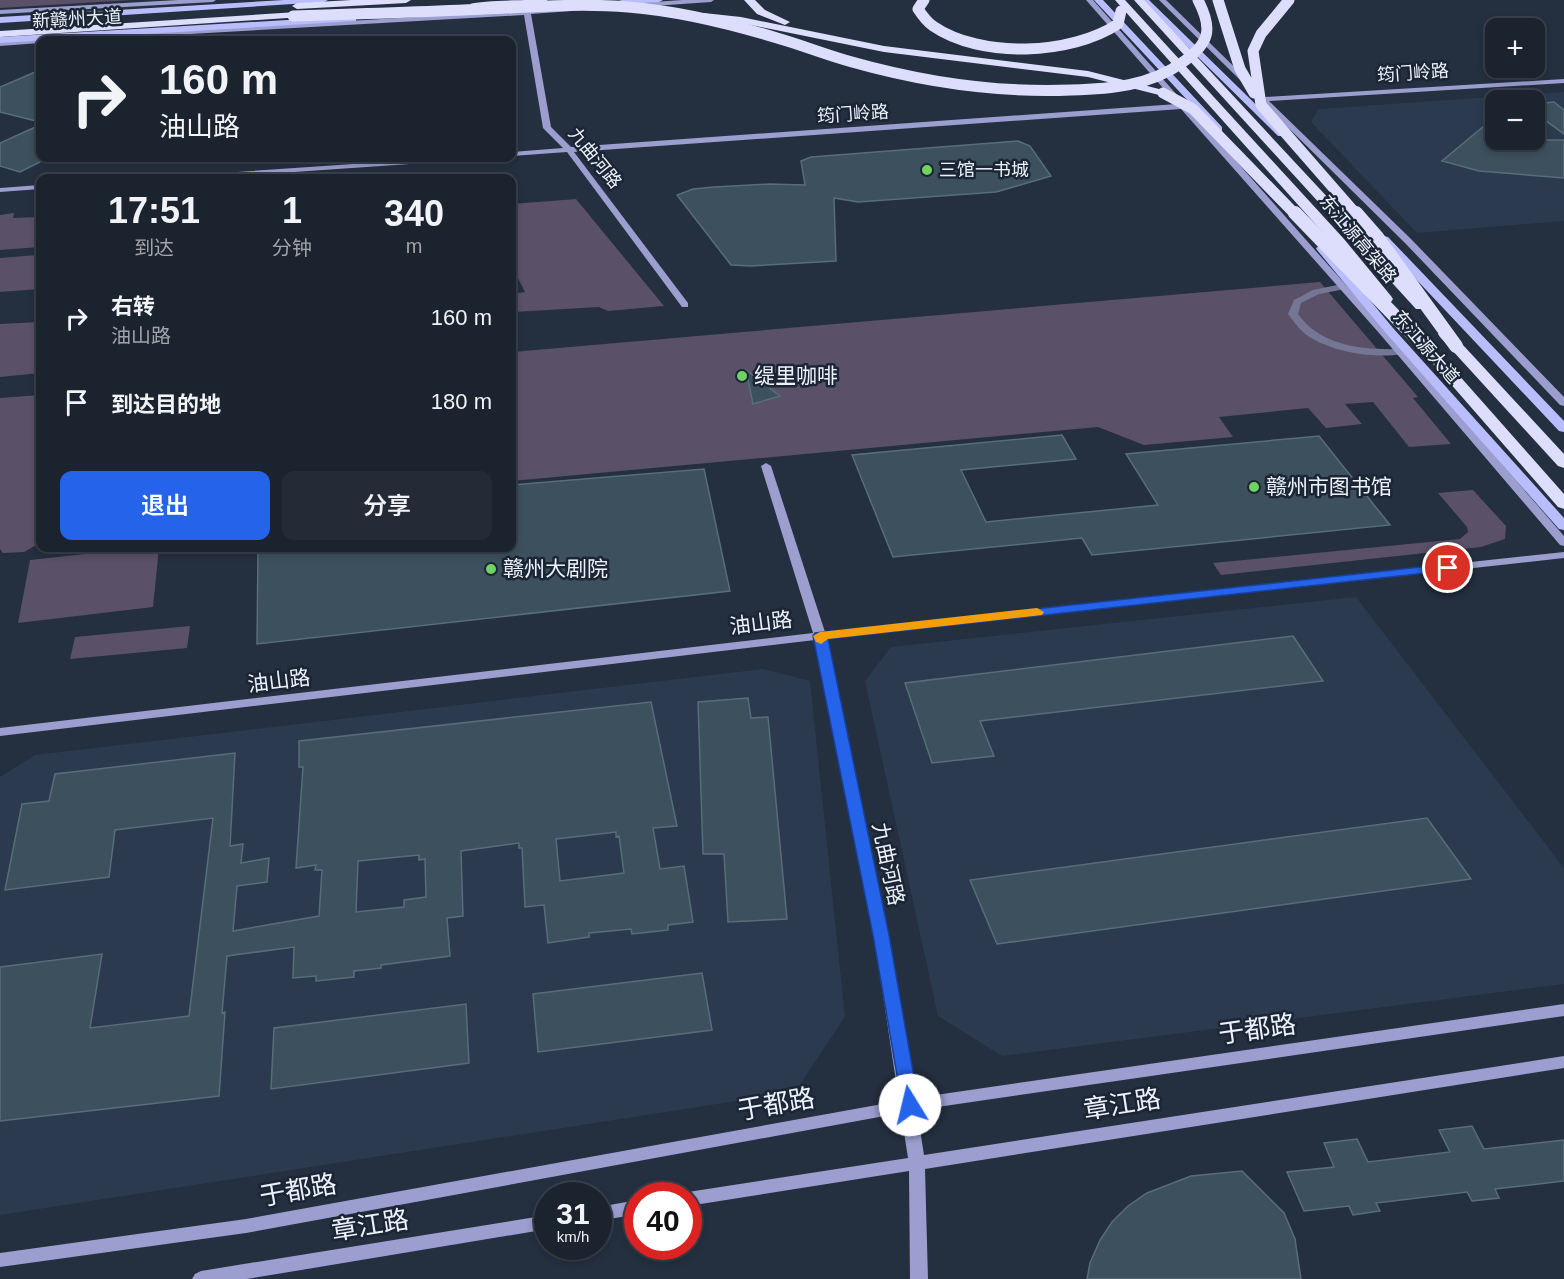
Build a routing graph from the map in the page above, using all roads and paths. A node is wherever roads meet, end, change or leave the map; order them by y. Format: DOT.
graph roads {
  1 [pos="213,0"];
  2 [pos="324,0"];
  3 [pos="372,0"];
  4 [pos="406,0"];
  5 [pos="543,0"];
  6 [pos="658,0"];
  7 [pos="711,0"];
  8 [pos="749,0"];
  9 [pos="924,0"];
  10 [pos="1089,0"];
  11 [pos="1098,0"];
  12 [pos="1113,0"];
  13 [pos="1120,0"];
  14 [pos="1139,0"];
  15 [pos="1144,0"];
  16 [pos="1162,0"];
  17 [pos="1198,0"];
  18 [pos="1218,0"];
  19 [pos="1289,0"];
  20 [pos="291,11"];
  21 [pos="0,12"];
  22 [pos="679,12"];
  23 [pos="527,14"];
  24 [pos="0,20"];
  25 [pos="0,26"];
  26 [pos="0,34"];
  27 [pos="94,36"];
  28 [pos="129,36"];
  29 [pos="36,40"];
  30 [pos="36,41"];
  31 [pos="0,42"];
  32 [pos="1564,81"];
  33 [pos="1163,93"];
  34 [pos="1262,102"];
  35 [pos="1197,104"];
  36 [pos="1183,106"];
  37 [pos="569,150"];
  38 [pos="516,154"];
  39 [pos="410,162"];
  40 [pos="236,174"];
  41 [pos="36,187"];
  42 [pos="0,190"];
  43 [pos="1342,287"];
  44 [pos="685,305"];
  45 [pos="1423,345"];
  46 [pos="1456,346"];
  47 [pos="1399,352"];
  48 [pos="1564,403"];
  49 [pos="1564,428"];
  50 [pos="1564,462"];
  51 [pos="766,466"];
  52 [pos="1564,504"];
  53 [pos="1564,526"];
  54 [pos="1564,543"];
  55 [pos="1564,555"];
  56 [pos="820,636"];
  57 [pos="0,732"];
  58 [pos="1564,1010"];
  59 [pos="1564,1062"];
  60 [pos="910,1105"];
  61 [pos="917,1162"];
  62 [pos="702,1197"];
  63 [pos="534,1224"];
  64 [pos="0,1260"];
  65 [pos="201,1279"];
  66 [pos="919,1279"];
  1 -- 21 [label="street"];
  2 -- 24 [label="main road, 新赣州大道"];
  3 -- 20 [label="highway"];
  4 -- 20 [label="highway"];
  5 -- 20 [label="highway, bridge"];
  6 -- 27 [label="main road, 新赣州大道"];
  7 -- 23 [label="street"];
  8 -- 33 [label="highway, bridge"];
  9 -- 12 [label="highway, bridge"];
  10 -- 36 [label="street"];
  11 -- 35 [label="main road, 东江源大道"];
  13 -- 45 [label="highway, 东江源高架路, bridge"];
  14 -- 46 [label="highway, 东江源高架路, bridge"];
  15 -- 49 [label="main road, 东江源大道"];
  16 -- 34 [label="street"];
  17 -- 22 [label="highway, bridge"];
  18 -- 34 [label="highway, bridge"];
  19 -- 34 [label="highway, bridge"];
  20 -- 22 [label="highway, bridge"];
  20 -- 25 [label="highway"];
  20 -- 26 [label="highway"];
  22 -- 33 [label="highway, bridge"];
  23 -- 28 [label="street"];
  23 -- 37 [label="street, 九曲河路"];
  29 -- 31 [label="main road, 新赣州大道"];
  30 -- 31 [label="street"];
  32 -- 34 [label="street, 筠门岭路"];
  33 -- 45 [label="highway, bridge"];
  34 -- 46 [label="highway, bridge"];
  34 -- 48 [label="street"];
  35 -- 36 [label="street, 筠门岭路"];
  35 -- 53 [label="main road, 东江源大道"];
  36 -- 37 [label="street, 筠门岭路"];
  36 -- 43 [label="street"];
  37 -- 38 [label="street, 筠门岭路"];
  37 -- 44 [label="street, 九曲河路"];
  39 -- 40 [label="street"];
  41 -- 42 [label="street"];
  43 -- 47 [label="street"];
  43 -- 47 [label="lane"];
  45 -- 52 [label="highway, 东江源高架路"];
  46 -- 50 [label="highway, 东江源高架路"];
  47 -- 54 [label="street"];
  51 -- 56 [label="street, 九曲河路"];
  55 -- 56 [label="street, 油山路"];
  56 -- 57 [label="street, 油山路"];
  56 -- 60 [label="street, 九曲河路"];
  58 -- 60 [label="street, 于都路"];
  59 -- 61 [label="street, 章江路"];
  60 -- 61 [label="street, 九曲河路"];
  60 -- 64 [label="street, 于都路"];
  61 -- 62 [label="street, 章江路"];
  61 -- 66 [label="street, 九曲河路"];
  63 -- 65 [label="street, 章江路"];
}
